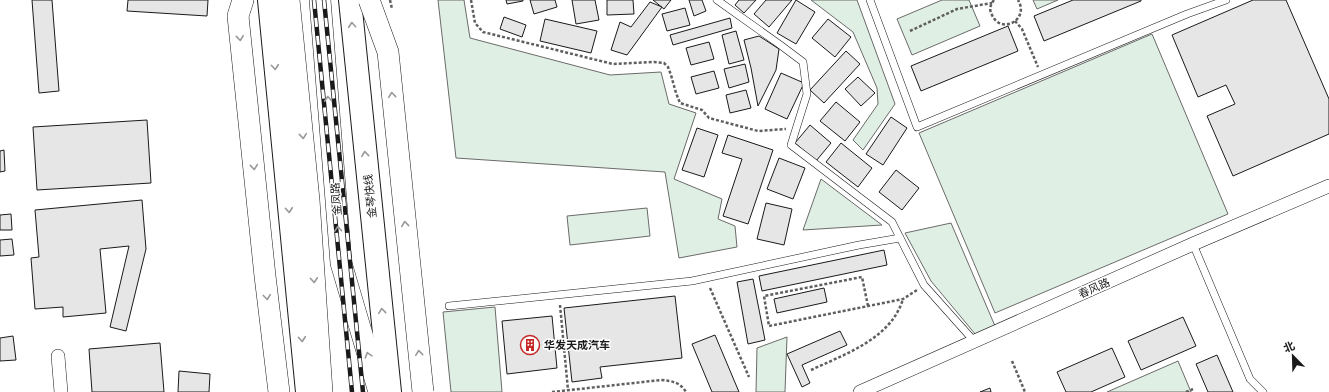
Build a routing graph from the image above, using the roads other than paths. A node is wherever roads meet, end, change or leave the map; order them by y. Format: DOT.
graph roads {
  1 [pos="243,0"];
  2 [pos="269,0"];
  3 [pos="289,0"];
  4 [pos="320,0"];
  5 [pos="350,0"];
  6 [pos="369,0"];
  7 [pos="717,0"];
  8 [pos="870,0"];
  9 [pos="1226,0"];
  10 [pos="1329,186"];
  11 [pos="900,238"];
  12 [pos="1193,244"];
  13 [pos="450,306"];
  14 [pos="974,341"];
  15 [pos="58,356"];
  16 [pos="61,392"];
  17 [pos="279,392"];
  18 [pos="307,392"];
  19 [pos="322,392"];
  20 [pos="379,392"];
  21 [pos="390,392"];
  22 [pos="423,392"];
  23 [pos="860,392"];
  24 [pos="1263,392"];
  1 -- 17 [label="main road, one-way"];
  2 -- 18 [label="highway, one-way"];
  3 -- 19 [label="main road, one-way"];
  20 -- 4 [label="main road, 金凤路, one-way"];
  21 -- 5 [label="highway, 金琴快线, one-way"];
  22 -- 6 [label="main road, one-way, bridge"];
  7 -- 11 [label="lane"];
  8 -- 9 [label="lane"];
  10 -- 12 [label="street, 春风路"];
  11 -- 13 [label="lane"];
  11 -- 14 [label="lane"];
  12 -- 14 [label="street, 春风路"];
  12 -- 24 [label="lane"];
  14 -- 23 [label="street, 春风路"];
  15 -- 16 [label="street"];
}
